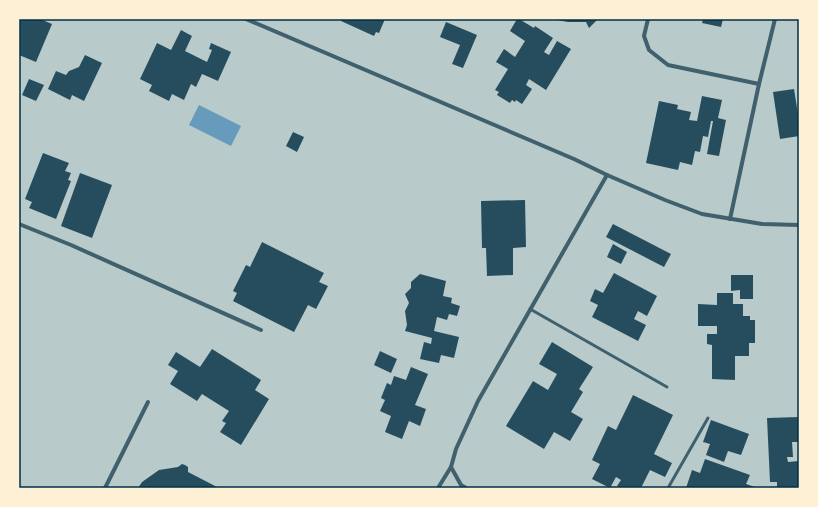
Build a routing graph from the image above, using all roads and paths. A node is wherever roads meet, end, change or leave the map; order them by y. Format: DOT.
graph roads {
  1 [pos="246,19"];
  2 [pos="260,19"];
  3 [pos="648,19"];
  4 [pos="775,19"];
  5 [pos="258,24"];
  6 [pos="759,84"];
  7 [pos="607,175"];
  8 [pos="730,219"];
  9 [pos="19,224"];
  10 [pos="799,225"];
  11 [pos="530,309"];
  12 [pos="261,330"];
  13 [pos="667,387"];
  14 [pos="148,402"];
  15 [pos="708,418"];
  16 [pos="451,467"];
  17 [pos="106,488"];
  18 [pos="438,488"];
  19 [pos="466,488"];
  20 [pos="668,488"];
  1 -- 5 [label="street"];
  2 -- 5 [label="street"];
  3 -- 6 [label="street"];
  4 -- 6 [label="street"];
  5 -- 7 [label="street"];
  6 -- 8 [label="street"];
  7 -- 8 [label="street"];
  7 -- 11 [label="street"];
  8 -- 10 [label="street"];
  9 -- 12 [label="street"];
  11 -- 13 [label="lane"];
  11 -- 16 [label="street"];
  14 -- 17 [label="street"];
  15 -- 20 [label="lane"];
  16 -- 18 [label="street"];
  16 -- 19 [label="street"];
}
